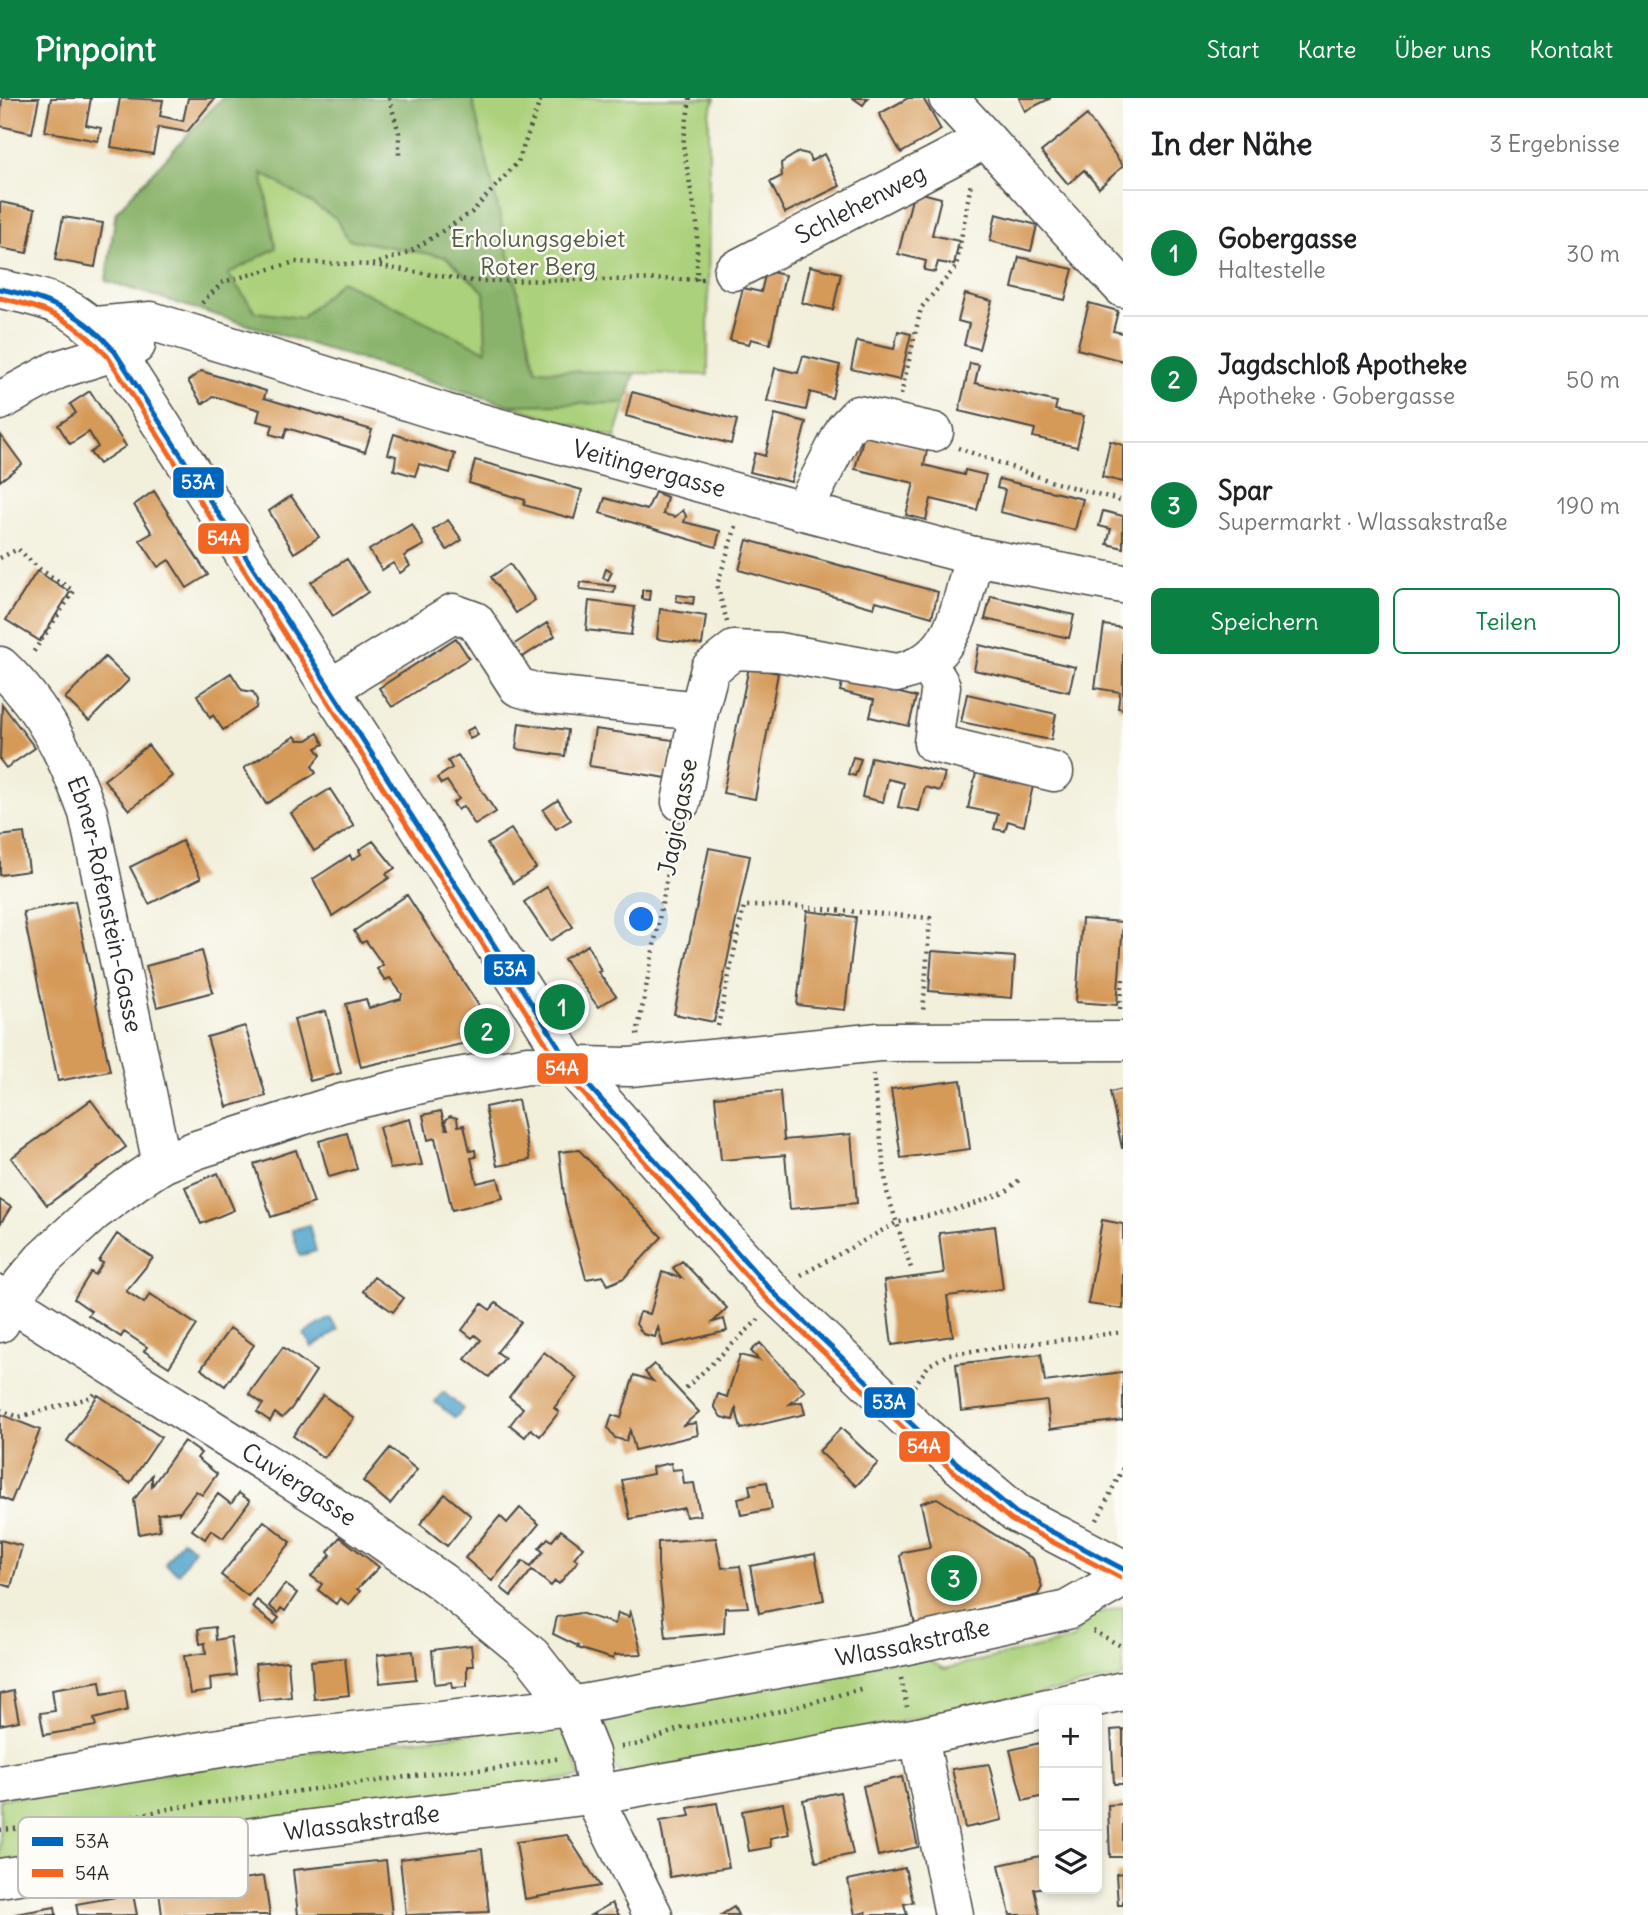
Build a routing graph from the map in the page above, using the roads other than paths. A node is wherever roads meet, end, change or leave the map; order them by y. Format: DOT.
graph roads {
  1 [pos="948,98"];
  2 [pos="977,143"];
  3 [pos="733,271"];
  4 [pos="1123,288"];
  5 [pos="0,289"];
  6 [pos="105,339"];
  7 [pos="0,401"];
  8 [pos="934,432"];
  9 [pos="803,511"];
  10 [pos="974,556"];
  11 [pos="1123,584"];
  12 [pos="928,662"];
  13 [pos="12,664"];
  14 [pos="329,689"];
  15 [pos="699,711"];
  16 [pos="1054,772"];
  17 [pos="681,802"];
  18 [pos="1121,1031"];
  19 [pos="572,1067"];
  20 [pos="162,1164"];
  21 [pos="4,1307"];
  22 [pos="1123,1569"];
  23 [pos="1123,1578"];
  24 [pos="1123,1691"];
  25 [pos="571,1706"];
  26 [pos="916,1737"];
  27 [pos="0,1785"];
  28 [pos="598,1794"];
  29 [pos="248,1838"];
  30 [pos="18,1875"];
  31 [pos="0,1878"];
  32 [pos="653,1915"];
  33 [pos="954,1915"];
  1 -- 2 [label="street"];
  2 -- 3 [label="street, Schlehenweg"];
  2 -- 4 [label="street"];
  5 -- 6 [label="street"];
  6 -- 7 [label="street"];
  6 -- 9 [label="street, Veitingergasse"];
  6 -- 14 [label="street"];
  8 -- 9 [label="street"];
  9 -- 10 [label="street, Veitingergasse"];
  10 -- 11 [label="street, Veitingergasse"];
  10 -- 12 [label="street"];
  12 -- 15 [label="street, Jagicgasse"];
  12 -- 16 [label="street"];
  13 -- 20 [label="street, Ebner-Rofenstein-Gasse"];
  14 -- 15 [label="street"];
  14 -- 19 [label="street"];
  15 -- 17 [label="street, Jagicgasse"];
  18 -- 19 [label="street"];
  19 -- 20 [label="street"];
  19 -- 22 [label="street"];
  20 -- 21 [label="street"];
  21 -- 25 [label="street, Cuviergasse"];
  23 -- 25 [label="street, Wlassakstraße"];
  24 -- 26 [label="street, Wlassakstraße"];
  25 -- 27 [label="street, Wlassakstraße"];
  25 -- 28 [label="street"];
  26 -- 28 [label="street, Wlassakstraße"];
  26 -- 33 [label="street"];
  28 -- 29 [label="street, Wlassakstraße"];
  28 -- 32 [label="street"];
  30 -- 31 [label="street, Wlassakstraße"];
}
